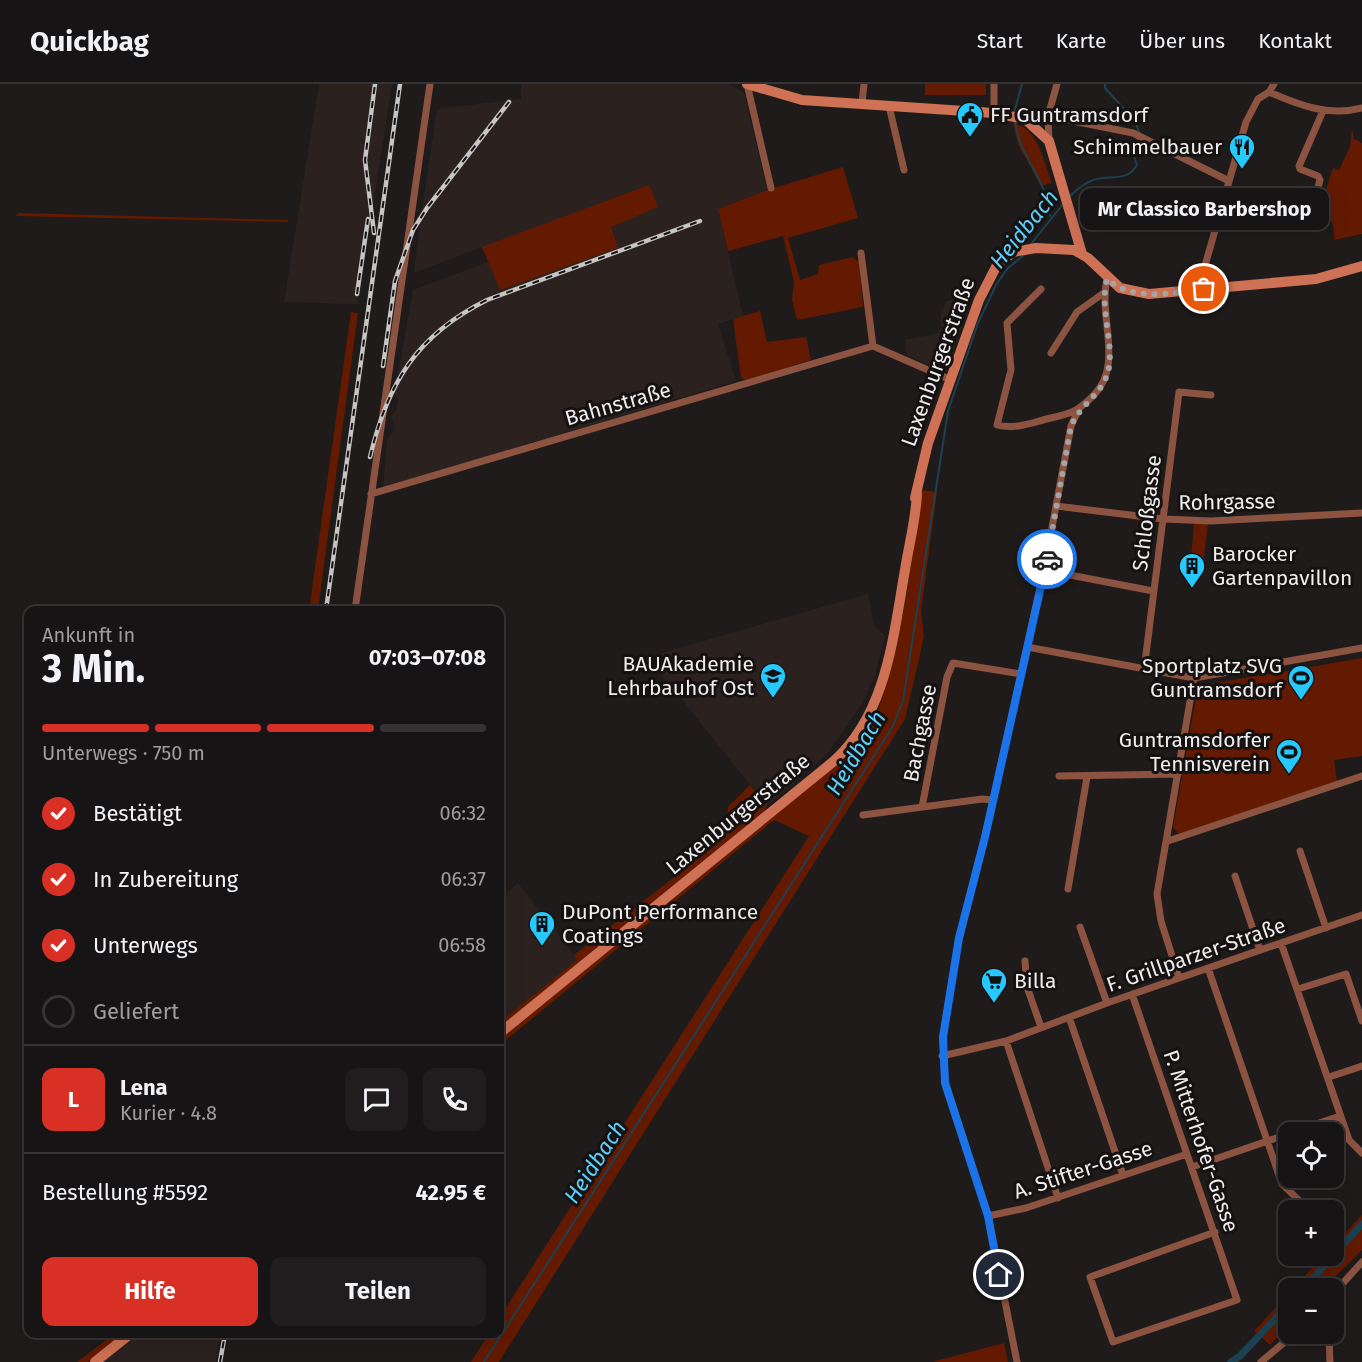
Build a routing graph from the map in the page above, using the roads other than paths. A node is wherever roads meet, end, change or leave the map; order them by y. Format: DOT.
graph roads {
  1 [pos="430,84"];
  2 [pos="747,84"];
  3 [pos="864,84"];
  4 [pos="994,84"];
  5 [pos="1057,84"];
  6 [pos="1274,84"];
  7 [pos="1269,93"];
  8 [pos="862,103"];
  9 [pos="889,106"];
  10 [pos="1362,108"];
  11 [pos="1323,111"];
  12 [pos="994,113"];
  13 [pos="1048,116"];
  14 [pos="1018,117"];
  15 [pos="1048,141"];
  16 [pos="904,170"];
  17 [pos="1227,180"];
  18 [pos="771,188"];
  19 [pos="1313,207"];
  20 [pos="1073,225"];
  21 [pos="1068,249"];
  22 [pos="861,253"];
  23 [pos="1082,254"];
  24 [pos="1362,266"];
  25 [pos="1107,279"];
  26 [pos="1041,289"];
  27 [pos="1198,290"];
  28 [pos="1105,292"];
  29 [pos="873,346"];
  30 [pos="1051,353"];
  31 [pos="951,380"];
  32 [pos="1211,395"];
  33 [pos="1077,413"];
  34 [pos="371,494"];
  35 [pos="1056,506"];
  36 [pos="1362,513"];
  37 [pos="1163,519"];
  38 [pos="1044,570"];
  39 [pos="1153,591"];
  40 [pos="356,606"];
  41 [pos="1027,647"];
  42 [pos="1362,648"];
  43 [pos="1144,670"];
  44 [pos="1021,674"];
  45 [pos="1194,678"];
  46 [pos="1178,774"];
  47 [pos="1059,776"];
  48 [pos="1362,776"];
  49 [pos="1087,777"];
  50 [pos="993,800"];
  51 [pos="922,807"];
  52 [pos="863,815"];
  53 [pos="1168,841"];
  54 [pos="1300,851"];
  55 [pos="1235,876"];
  56 [pos="1068,889"];
  57 [pos="1362,915"];
  58 [pos="1080,927"];
  59 [pos="1326,928"];
  60 [pos="1281,943"];
  61 [pos="1260,950"];
  62 [pos="1025,961"];
  63 [pos="1208,968"];
  64 [pos="1179,978"];
  65 [pos="1298,989"];
  66 [pos="1132,994"];
  67 [pos="1107,1003"];
  68 [pos="1069,1017"];
  69 [pos="1362,1021"];
  70 [pos="1041,1027"];
  71 [pos="504,1030"];
  72 [pos="1006,1041"];
  73 [pos="942,1056"];
  74 [pos="1362,1066"];
  75 [pos="1329,1077"];
  76 [pos="1340,1116"];
  77 [pos="1322,1122"];
  78 [pos="1278,1137"];
  79 [pos="1268,1141"];
  80 [pos="1362,1153"];
  81 [pos="1187,1154"];
  82 [pos="1192,1167"];
  83 [pos="1123,1175"];
  84 [pos="1058,1198"];
  85 [pos="1299,1200"];
  86 [pos="988,1216"];
  87 [pos="1215,1232"];
  88 [pos="1362,1262"];
  89 [pos="1344,1282"];
  90 [pos="125,1338"];
  91 [pos="1282,1344"];
  92 [pos="1329,1344"];
  93 [pos="95,1362"];
  94 [pos="1017,1362"];
  95 [pos="1261,1362"];
  96 [pos="1330,1362"];
  1 -- 34 [label="street"];
  2 -- 8 [label="street"];
  2 -- 18 [label="street"];
  3 -- 8 [label="street"];
  4 -- 12 [label="street"];
  5 -- 13 [label="street"];
  6 -- 7 [label="street"];
  7 -- 11 [label="street"];
  7 -- 17 [label="street"];
  8 -- 9 [label="street"];
  9 -- 12 [label="street"];
  9 -- 16 [label="street"];
  10 -- 11 [label="street"];
  11 -- 19 [label="street"];
  12 -- 14 [label="street"];
  13 -- 14 [label="street"];
  13 -- 15 [label="street"];
  13 -- 17 [label="street"];
  14 -- 15 [label="street"];
  15 -- 20 [label="street"];
  17 -- 27 [label="street"];
  20 -- 21 [label="street"];
  20 -- 23 [label="street"];
  21 -- 23 [label="street, Laxenburgerstraße"];
  21 -- 31 [label="street, Laxenburgerstraße"];
  22 -- 29 [label="street"];
  23 -- 25 [label="street, Laxenburgerstraße"];
  24 -- 27 [label="street"];
  25 -- 27 [label="street"];
  25 -- 28 [label="street"];
  26 -- 33 [label="street"];
  28 -- 30 [label="street"];
  28 -- 33 [label="street"];
  29 -- 31 [label="street"];
  29 -- 34 [label="street, Bahnstraße"];
  31 -- 71 [label="street, Laxenburgerstraße"];
  32 -- 37 [label="street, Schloßgasse"];
  33 -- 35 [label="street"];
  34 -- 40 [label="street"];
  35 -- 37 [label="street, Rohrgasse"];
  35 -- 38 [label="street"];
  36 -- 37 [label="street, Rohrgasse"];
  37 -- 39 [label="street, Schloßgasse"];
  38 -- 39 [label="street"];
  38 -- 41 [label="street"];
  39 -- 43 [label="street, Schloßgasse"];
  41 -- 43 [label="street"];
  41 -- 44 [label="street"];
  42 -- 45 [label="street"];
  43 -- 45 [label="street"];
  44 -- 50 [label="street"];
  44 -- 51 [label="street, Bachgasse"];
  45 -- 46 [label="street"];
  46 -- 49 [label="street"];
  46 -- 53 [label="street"];
  47 -- 49 [label="street"];
  48 -- 53 [label="street"];
  49 -- 56 [label="street"];
  50 -- 51 [label="street, Bachgasse"];
  50 -- 73 [label="street"];
  51 -- 52 [label="street, Bachgasse"];
  53 -- 64 [label="street"];
  54 -- 59 [label="street"];
  55 -- 61 [label="street"];
  57 -- 59 [label="street, F. Grillparzer-Straße"];
  58 -- 67 [label="street"];
  59 -- 60 [label="street, F. Grillparzer-Straße"];
  60 -- 61 [label="street, F. Grillparzer-Straße"];
  60 -- 65 [label="street"];
  61 -- 63 [label="street, F. Grillparzer-Straße"];
  62 -- 70 [label="street"];
  63 -- 64 [label="street, F. Grillparzer-Straße"];
  63 -- 79 [label="street"];
  64 -- 66 [label="street, F. Grillparzer-Straße"];
  65 -- 69 [label="street"];
  65 -- 75 [label="street"];
  66 -- 67 [label="street, F. Grillparzer-Straße"];
  66 -- 81 [label="street, P. Mitterhofer-Gasse"];
  67 -- 68 [label="street, F. Grillparzer-Straße"];
  68 -- 70 [label="street, F. Grillparzer-Straße"];
  68 -- 83 [label="street"];
  70 -- 72 [label="street, F. Grillparzer-Straße"];
  72 -- 73 [label="street, F. Grillparzer-Straße"];
  72 -- 84 [label="street"];
  73 -- 86 [label="street"];
  74 -- 75 [label="street"];
  75 -- 76 [label="street"];
  76 -- 77 [label="street"];
  76 -- 80 [label="street"];
  78 -- 79 [label="street"];
  79 -- 82 [label="street"];
  79 -- 85 [label="street"];
  81 -- 82 [label="street, P. Mitterhofer-Gasse"];
  81 -- 83 [label="street, A. Stifter-Gasse"];
  82 -- 87 [label="street, P. Mitterhofer-Gasse"];
  83 -- 84 [label="street, A. Stifter-Gasse"];
  84 -- 86 [label="street, A. Stifter-Gasse"];
  86 -- 94 [label="street"];
  87 -- 87 [label="street, P. Mitterhofer-Gasse"];
  88 -- 89 [label="street"];
  90 -- 93 [label="street"];
  91 -- 95 [label="street"];
  92 -- 96 [label="street"];
}
